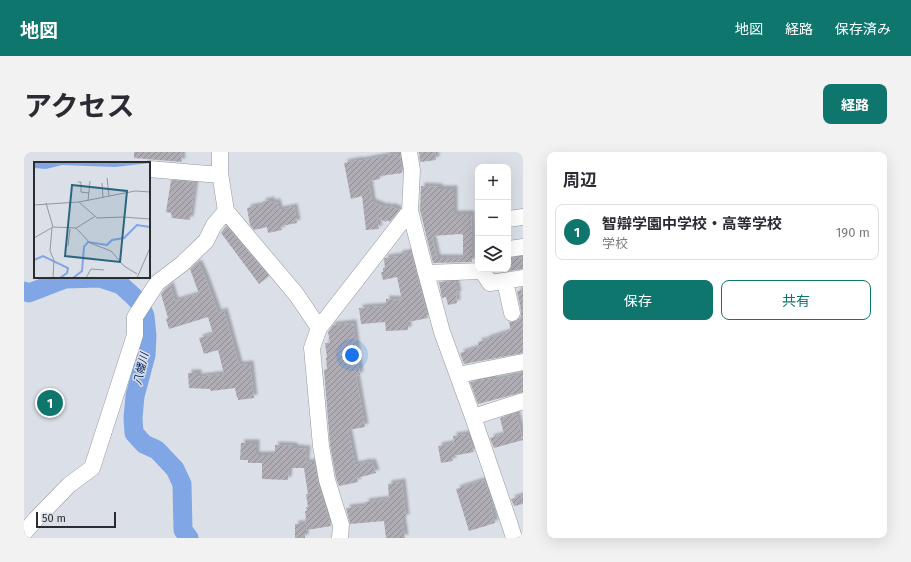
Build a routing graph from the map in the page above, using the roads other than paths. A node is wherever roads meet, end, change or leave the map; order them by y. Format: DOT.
graph roads {
  1 [pos="220,152"];
  2 [pos="409,152"];
  3 [pos="150,169"];
  4 [pos="220,173"];
  5 [pos="226,211"];
  6 [pos="410,211"];
  7 [pos="523,217"];
  8 [pos="511,219"];
  9 [pos="523,247"];
  10 [pos="511,249"];
  11 [pos="475,270"];
  12 [pos="482,272"];
  13 [pos="426,273"];
  14 [pos="523,278"];
  15 [pos="505,281"];
  16 [pos="512,313"];
  17 [pos="319,328"];
  18 [pos="523,362"];
  19 [pos="458,375"];
  20 [pos="523,401"];
  21 [pos="473,417"];
  22 [pos="24,533"];
  23 [pos="340,538"];
  24 [pos="514,538"];
  1 -- 4 [label="street"];
  2 -- 6 [label="street"];
  3 -- 4 [label="street"];
  4 -- 5 [label="street"];
  5 -- 17 [label="street"];
  5 -- 22 [label="street"];
  6 -- 13 [label="street"];
  6 -- 17 [label="street"];
  7 -- 8 [label="street"];
  9 -- 10 [label="street"];
  11 -- 13 [label="street"];
  12 -- 15 [label="street"];
  13 -- 19 [label="street"];
  14 -- 15 [label="street"];
  15 -- 16 [label="street"];
  17 -- 23 [label="street"];
  18 -- 19 [label="street"];
  19 -- 21 [label="street"];
  20 -- 21 [label="street"];
  21 -- 24 [label="street"];
}
